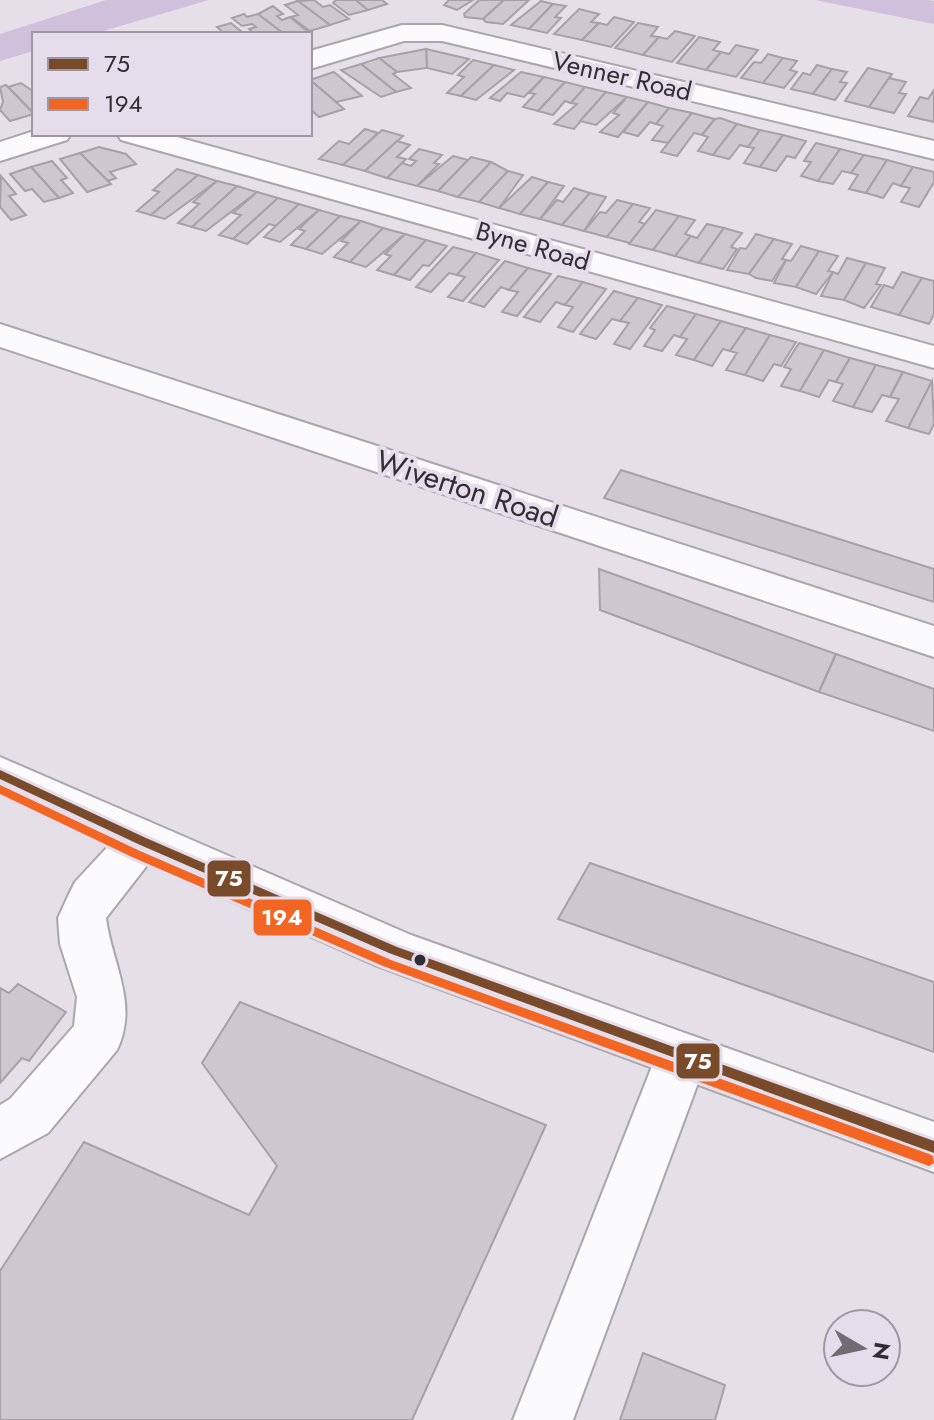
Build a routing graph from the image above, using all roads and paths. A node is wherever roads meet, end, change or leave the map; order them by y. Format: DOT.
graph roads {
  1 [pos="312,59"];
  2 [pos="50,136"];
  3 [pos="139,136"];
  4 [pos="934,150"];
  5 [pos="0,152"];
  6 [pos="0,335"];
  7 [pos="934,357"];
  8 [pos="934,642"];
  9 [pos="0,774"];
  10 [pos="142,841"];
  11 [pos="682,1056"];
  12 [pos="0,1134"];
  13 [pos="934,1147"];
  14 [pos="543,1420"];
  1 -- 4 [label="street, Venner Road"];
  2 -- 5 [label="street"];
  3 -- 7 [label="street, Byne Road"];
  6 -- 8 [label="street, Wiverton Road"];
  9 -- 10 [label="street"];
  10 -- 11 [label="street"];
  10 -- 12 [label="street"];
  11 -- 13 [label="street"];
  11 -- 14 [label="street"];
}
